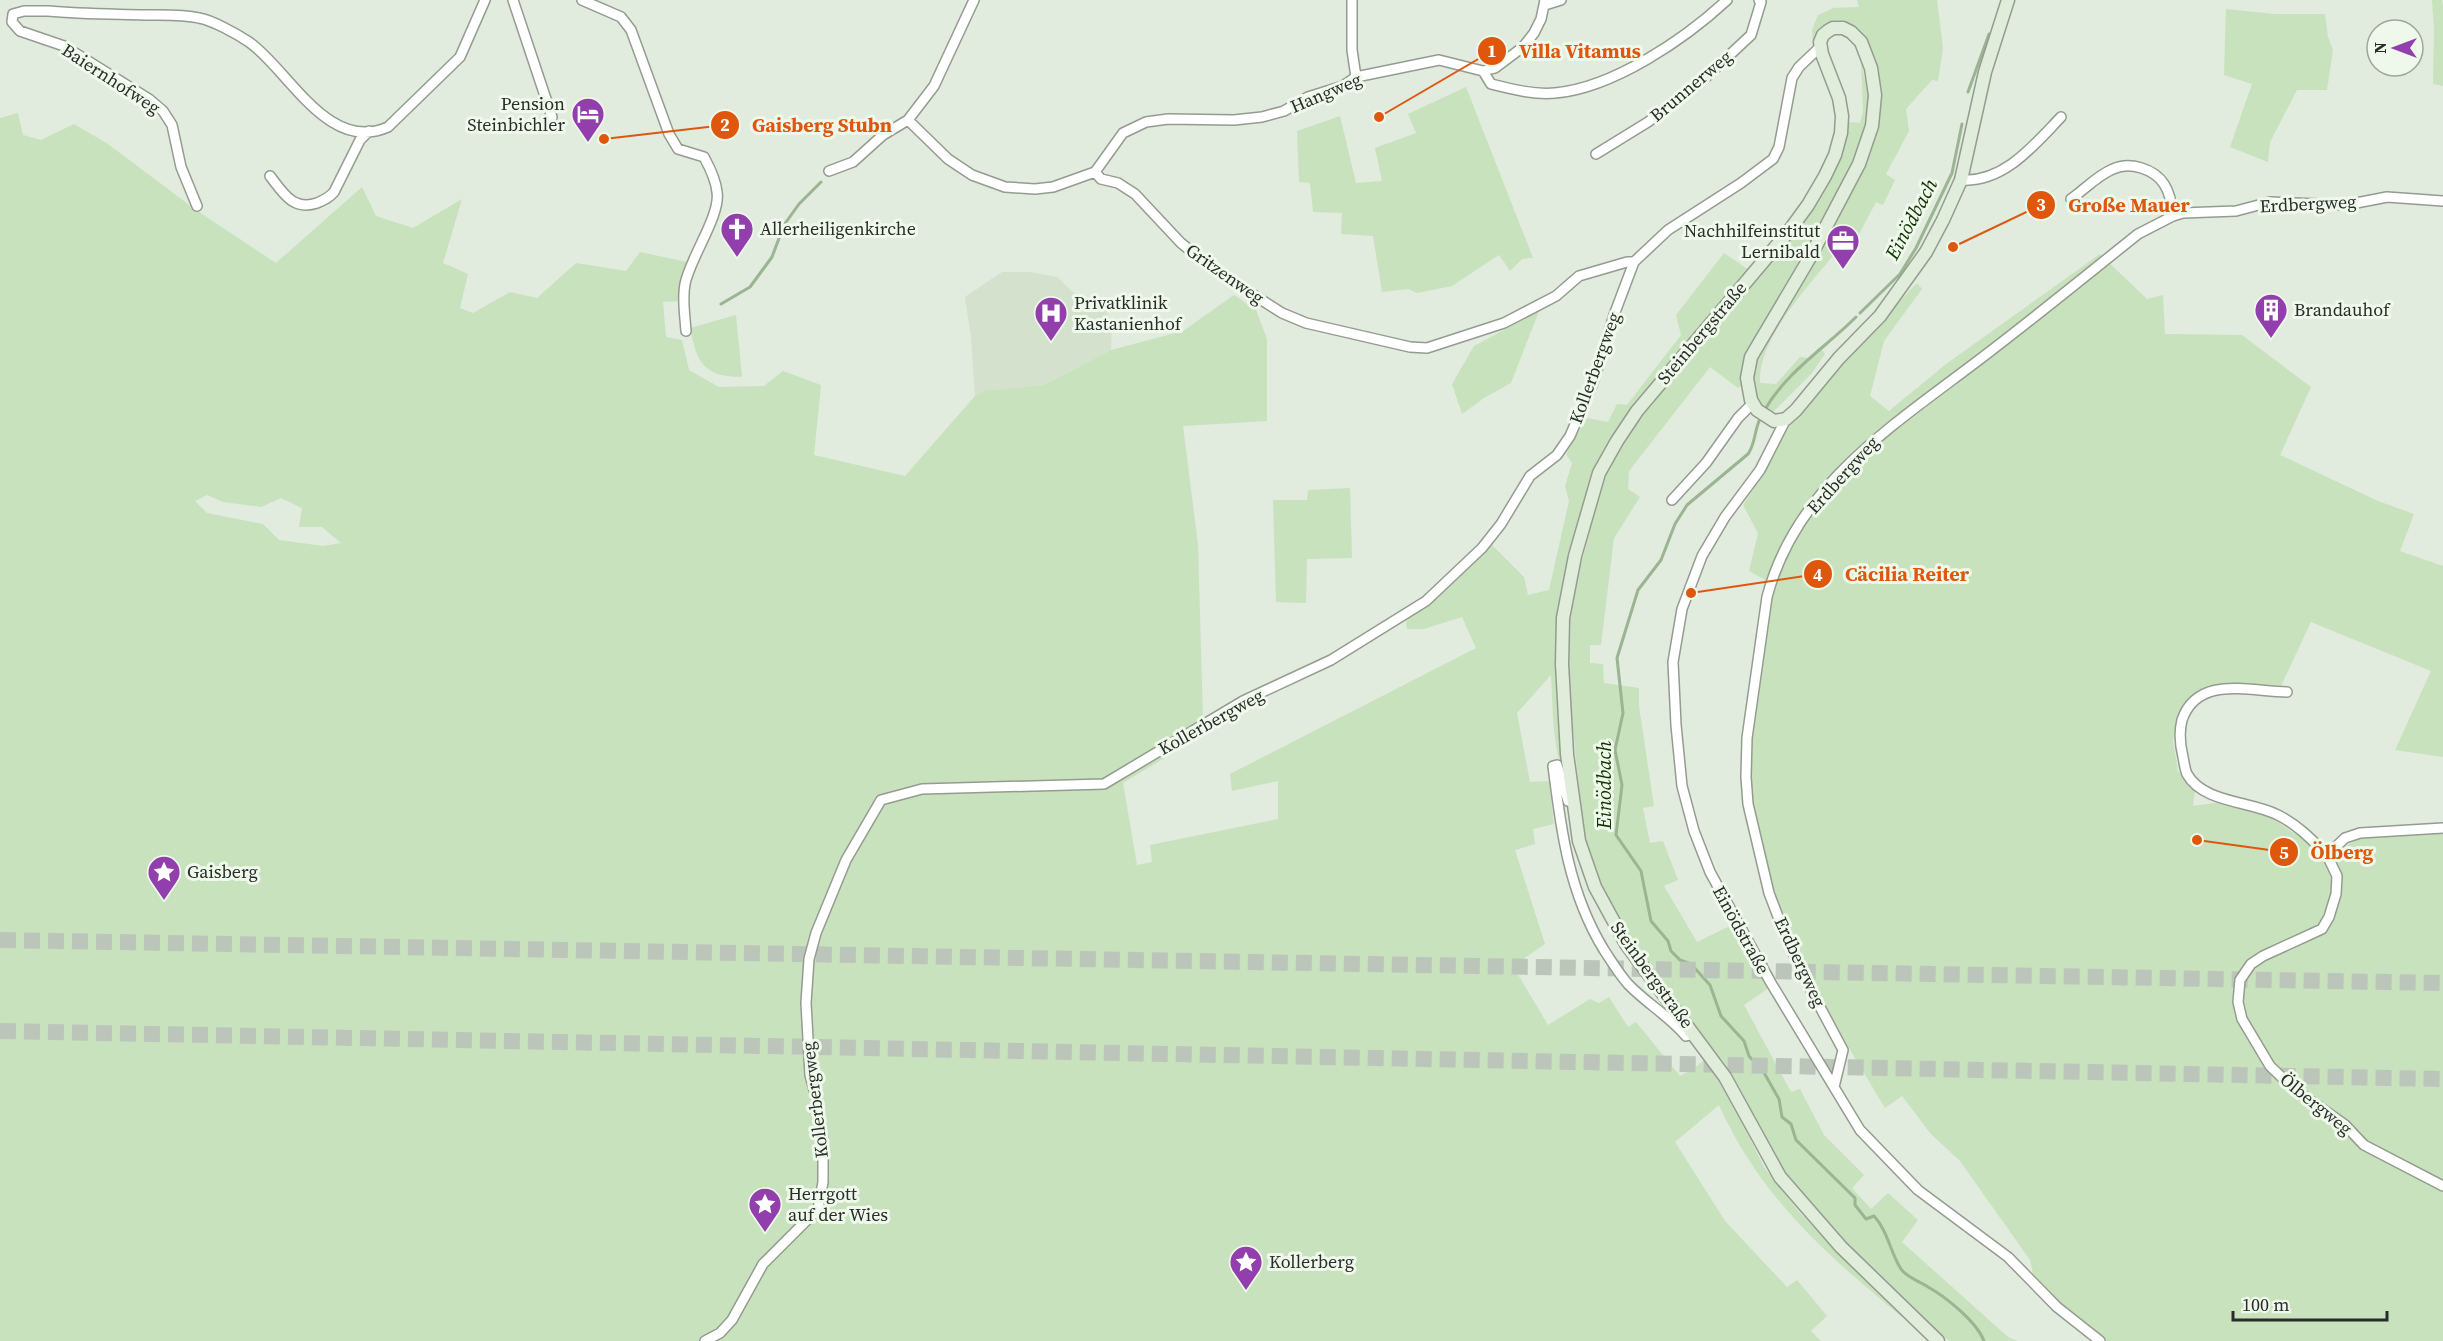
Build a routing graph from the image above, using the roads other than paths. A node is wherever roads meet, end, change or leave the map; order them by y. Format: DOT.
graph roads {
  1 [pos="485,0"];
  2 [pos="513,0"];
  3 [pos="582,0"];
  4 [pos="974,0"];
  5 [pos="1352,0"];
  6 [pos="1561,0"];
  7 [pos="1727,0"];
  8 [pos="1759,0"];
  9 [pos="2008,0"];
  10 [pos="1545,2"];
  11 [pos="1820,47"];
  12 [pos="1483,71"];
  13 [pos="1356,77"];
  14 [pos="552,117"];
  15 [pos="2061,117"];
  16 [pos="908,120"];
  17 [pos="369,130"];
  18 [pos="1596,154"];
  19 [pos="829,171"];
  20 [pos="1095,172"];
  21 [pos="270,176"];
  22 [pos="1961,180"];
  23 [pos="2072,200"];
  24 [pos="2443,201"];
  25 [pos="197,206"];
  26 [pos="2173,216"];
  27 [pos="1634,262"];
  28 [pos="686,331"];
  29 [pos="1755,406"];
  30 [pos="1780,420"];
  31 [pos="1672,500"];
  32 [pos="2287,692"];
  33 [pos="1573,800"];
  34 [pos="2443,828"];
  35 [pos="2327,855"];
  36 [pos="1694,1034"];
  37 [pos="1834,1087"];
  38 [pos="2443,1186"];
  39 [pos="705,1341"];
  40 [pos="1938,1341"];
  41 [pos="2100,1341"];
  1 -- 17 [label="street"];
  2 -- 14 [label="street"];
  3 -- 28 [label="street"];
  4 -- 16 [label="street"];
  5 -- 13 [label="street"];
  6 -- 10 [label="street"];
  7 -- 12 [label="street"];
  8 -- 18 [label="street, Brunnerweg"];
  9 -- 22 [label="main road"];
  10 -- 12 [label="street"];
  11 -- 27 [label="street, Kollerbergweg"];
  11 -- 29 [label="main road"];
  11 -- 33 [label="main road, Steinbergstraße"];
  12 -- 13 [label="street, Hangweg"];
  13 -- 20 [label="street, Hangweg"];
  15 -- 22 [label="street"];
  16 -- 19 [label="street"];
  16 -- 20 [label="street"];
  17 -- 21 [label="street"];
  17 -- 25 [label="street, Baiernhofweg"];
  20 -- 27 [label="street, Gritzenweg"];
  22 -- 30 [label="main road"];
  23 -- 26 [label="street"];
  24 -- 26 [label="street, Erdbergweg"];
  26 -- 37 [label="street, Erdbergweg"];
  27 -- 39 [label="street, Kollerbergweg"];
  29 -- 30 [label="main road"];
  29 -- 31 [label="street"];
  30 -- 37 [label="street, Einödstraße"];
  32 -- 35 [label="street, Ölbergweg"];
  33 -- 36 [label="main road, Steinbergstraße"];
  33 -- 36 [label="street"];
  34 -- 35 [label="street"];
  35 -- 38 [label="street, Ölbergweg"];
  36 -- 40 [label="main road, Steinbergstraße"];
  37 -- 41 [label="street, Einödstraße"];
}
